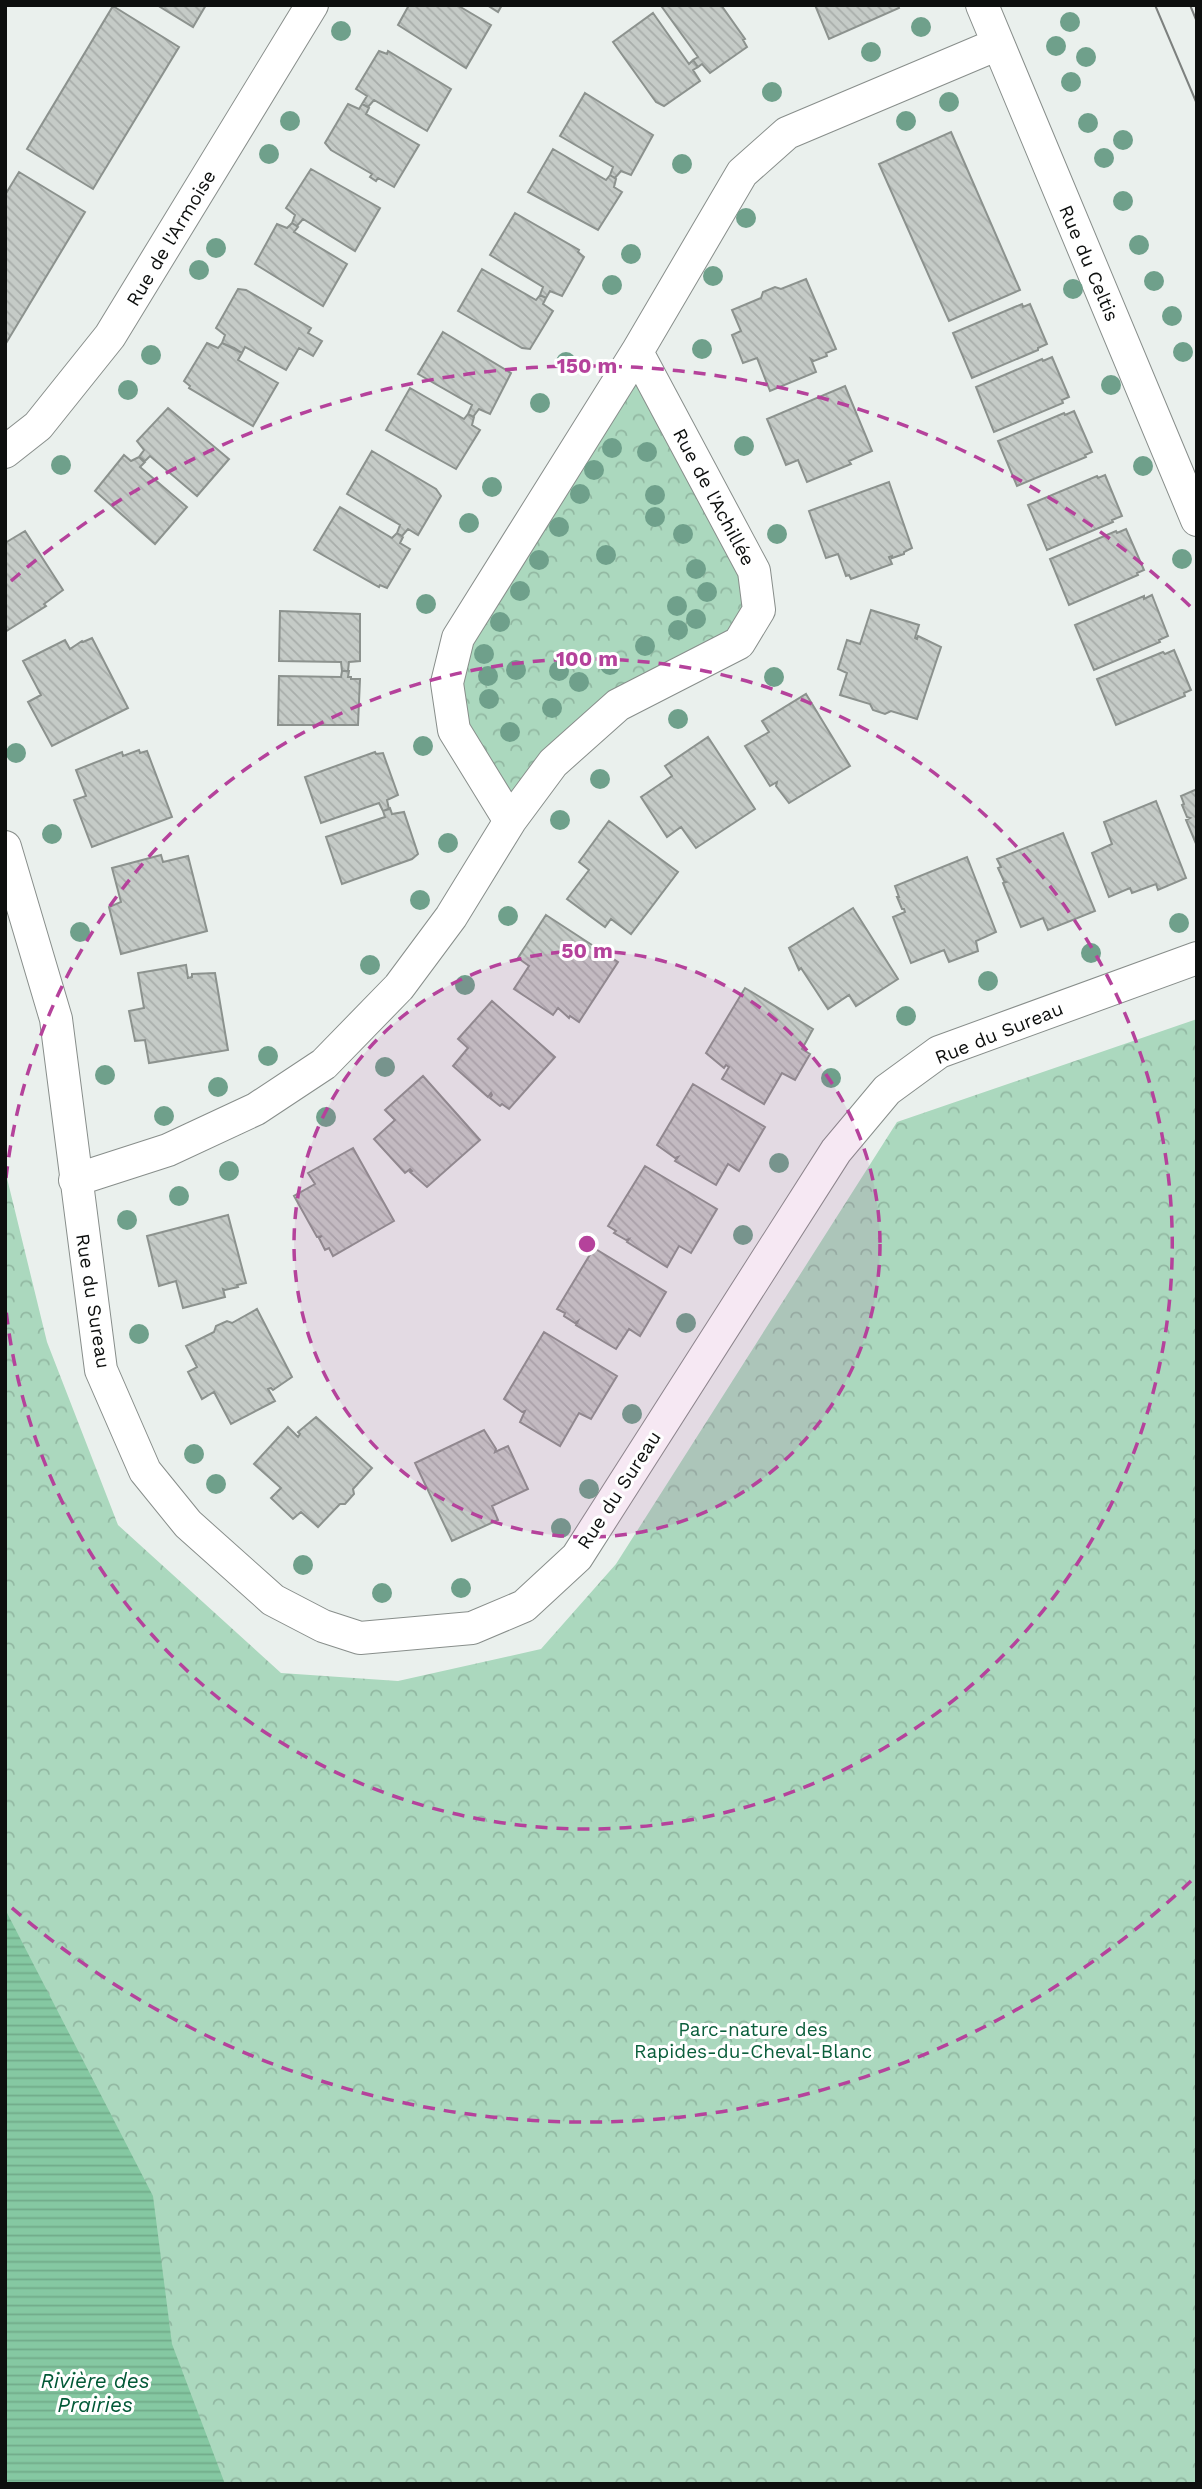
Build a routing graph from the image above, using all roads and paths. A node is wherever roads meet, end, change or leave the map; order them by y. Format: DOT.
graph roads {
  1 [pos="312,5"];
  2 [pos="982,5"];
  3 [pos="998,44"];
  4 [pos="637,352"];
  5 [pos="5,452"];
  6 [pos="1197,520"];
  7 [pos="510,821"];
  8 [pos="5,847"];
  9 [pos="1197,958"];
  10 [pos="75,1180"];
  1 -- 5 [label="street, Rue de l'Armoise"];
  2 -- 3 [label="street, Rue du Celtis"];
  3 -- 4 [label="street"];
  3 -- 6 [label="street, Rue du Celtis"];
  4 -- 7 [label="street"];
  4 -- 7 [label="street, Rue de l'Achillée"];
  7 -- 10 [label="street, Rue de l'Achillée"];
  8 -- 10 [label="street, Rue du Sureau"];
  9 -- 10 [label="street, Rue du Sureau"];
}
